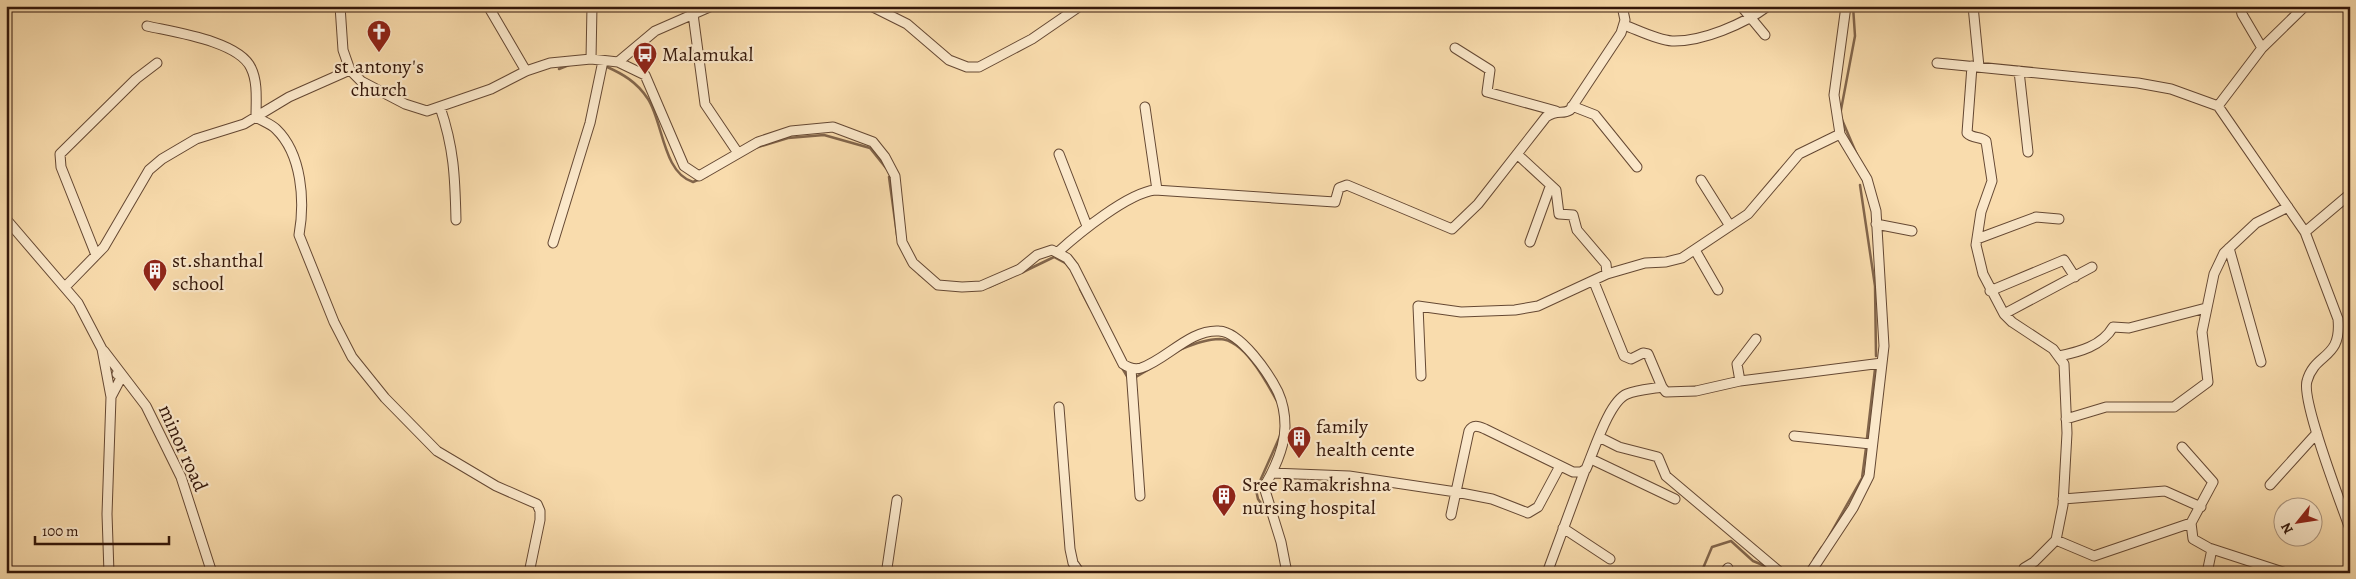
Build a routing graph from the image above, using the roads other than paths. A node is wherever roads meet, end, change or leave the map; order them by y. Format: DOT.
graph roads {
  1 [pos="340,6"];
  2 [pos="488,6"];
  3 [pos="592,6"];
  4 [pos="712,6"];
  5 [pos="871,6"];
  6 [pos="1080,6"];
  7 [pos="1622,6"];
  8 [pos="1741,6"];
  9 [pos="1768,6"];
  10 [pos="1846,6"];
  11 [pos="1973,6"];
  12 [pos="2240,6"];
  13 [pos="2305,6"];
  14 [pos="693,14"];
  15 [pos="1751,18"];
  16 [pos="1624,25"];
  17 [pos="147,26"];
  18 [pos="1764,34"];
  19 [pos="1455,48"];
  20 [pos="2262,48"];
  21 [pos="591,59"];
  22 [pos="603,61"];
  23 [pos="618,62"];
  24 [pos="1937,62"];
  25 [pos="157,63"];
  26 [pos="1975,67"];
  27 [pos="350,70"];
  28 [pos="526,71"];
  29 [pos="2019,72"];
  30 [pos="440,106"];
  31 [pos="1572,106"];
  32 [pos="2218,106"];
  33 [pos="1145,107"];
  34 [pos="1556,111"];
  35 [pos="256,117"];
  36 [pos="1840,134"];
  37 [pos="2028,152"];
  38 [pos="738,153"];
  39 [pos="1059,154"];
  40 [pos="1516,154"];
  41 [pos="1637,167"];
  42 [pos="1701,180"];
  43 [pos="1550,187"];
  44 [pos="1157,190"];
  45 [pos="2350,194"];
  46 [pos="2288,207"];
  47 [pos="6,218"];
  48 [pos="2059,219"];
  49 [pos="456,220"];
  50 [pos="1876,224"];
  51 [pos="1087,226"];
  52 [pos="1730,226"];
  53 [pos="1912,231"];
  54 [pos="2304,232"];
  55 [pos="1977,239"];
  56 [pos="1530,242"];
  57 [pos="553,243"];
  58 [pos="2229,248"];
  59 [pos="1695,250"];
  60 [pos="1058,252"];
  61 [pos="96,255"];
  62 [pos="2092,267"];
  63 [pos="1607,274"];
  64 [pos="2075,277"];
  65 [pos="1594,282"];
  66 [pos="65,287"];
  67 [pos="1718,290"];
  68 [pos="1990,292"];
  69 [pos="2206,308"];
  70 [pos="2004,314"];
  71 [pos="1756,339"];
  72 [pos="102,349"];
  73 [pos="2059,356"];
  74 [pos="2261,362"];
  75 [pos="1882,363"];
  76 [pos="1131,369"];
  77 [pos="106,370"];
  78 [pos="1421,376"];
  79 [pos="1740,381"];
  80 [pos="1662,387"];
  81 [pos="111,397"];
  82 [pos="1059,407"];
  83 [pos="2066,419"];
  84 [pos="2317,433"];
  85 [pos="1794,436"];
  86 [pos="1600,437"];
  87 [pos="1871,444"];
  88 [pos="2182,447"];
  89 [pos="1590,459"];
  90 [pos="1560,466"];
  91 [pos="1584,470"];
  92 [pos="1272,473"];
  93 [pos="2270,485"];
  94 [pos="1456,492"];
  95 [pos="1140,496"];
  96 [pos="1675,499"];
  97 [pos="2063,499"];
  98 [pos="897,500"];
  99 [pos="2346,505"];
  100 [pos="2202,506"];
  101 [pos="1451,516"];
  102 [pos="2191,523"];
  103 [pos="1563,528"];
  104 [pos="2350,529"];
  105 [pos="2056,540"];
  106 [pos="2212,549"];
  107 [pos="1610,559"];
  108 [pos="108,573"];
  109 [pos="212,573"];
  110 [pos="529,573"];
  111 [pos="889,573"];
  112 [pos="1080,573"];
  113 [pos="1287,573"];
  114 [pos="1547,573"];
  115 [pos="1781,573"];
  116 [pos="1810,573"];
  117 [pos="2023,573"];
  118 [pos="2207,573"];
  119 [pos="2286,573"];
  1 -- 27 [label="street"];
  2 -- 28 [label="street"];
  3 -- 21 [label="street"];
  4 -- 14 [label="street"];
  5 -- 6 [label="street"];
  7 -- 16 [label="street"];
  8 -- 15 [label="street"];
  9 -- 15 [label="street"];
  10 -- 36 [label="street"];
  11 -- 26 [label="street"];
  12 -- 20 [label="street"];
  13 -- 20 [label="street"];
  14 -- 23 [label="street"];
  14 -- 38 [label="street"];
  15 -- 16 [label="street"];
  15 -- 18 [label="street"];
  16 -- 31 [label="street"];
  17 -- 35 [label="street"];
  19 -- 34 [label="street"];
  20 -- 32 [label="street"];
  21 -- 22 [label="street"];
  21 -- 28 [label="street"];
  22 -- 23 [label="street"];
  22 -- 57 [label="street"];
  23 -- 38 [label="street"];
  24 -- 26 [label="street"];
  25 -- 61 [label="street"];
  26 -- 29 [label="street"];
  26 -- 55 [label="street"];
  27 -- 30 [label="street"];
  27 -- 35 [label="street"];
  28 -- 30 [label="street"];
  29 -- 32 [label="street"];
  29 -- 37 [label="street"];
  30 -- 49 [label="street"];
  31 -- 34 [label="street"];
  31 -- 41 [label="street"];
  32 -- 46 [label="street"];
  33 -- 44 [label="street"];
  34 -- 40 [label="street"];
  35 -- 61 [label="street"];
  35 -- 110 [label="street"];
  36 -- 50 [label="street"];
  36 -- 52 [label="street"];
  38 -- 60 [label="street"];
  39 -- 51 [label="street"];
  40 -- 43 [label="street"];
  40 -- 44 [label="street"];
  42 -- 52 [label="street"];
  43 -- 56 [label="street"];
  43 -- 63 [label="street"];
  44 -- 51 [label="street"];
  45 -- 54 [label="street"];
  46 -- 54 [label="street"];
  46 -- 58 [label="street"];
  47 -- 66 [label="street"];
  48 -- 55 [label="street"];
  50 -- 53 [label="street"];
  50 -- 75 [label="street"];
  51 -- 60 [label="street"];
  52 -- 59 [label="street"];
  54 -- 84 [label="street"];
  55 -- 68 [label="street"];
  58 -- 69 [label="street"];
  58 -- 74 [label="street"];
  59 -- 63 [label="street"];
  59 -- 67 [label="street"];
  60 -- 76 [label="street"];
  61 -- 66 [label="street"];
  62 -- 64 [label="street"];
  63 -- 65 [label="street"];
  64 -- 68 [label="street"];
  64 -- 70 [label="street"];
  65 -- 78 [label="street"];
  65 -- 80 [label="street"];
  66 -- 72 [label="street"];
  68 -- 70 [label="street"];
  69 -- 73 [label="street"];
  69 -- 83 [label="street"];
  70 -- 73 [label="street"];
  71 -- 79 [label="street"];
  72 -- 77 [label="street"];
  72 -- 109 [label="street, minor road"];
  73 -- 83 [label="street"];
  75 -- 79 [label="street"];
  75 -- 87 [label="street"];
  76 -- 92 [label="street"];
  76 -- 95 [label="street"];
  77 -- 81 [label="street"];
  77 -- 81 [label="street"];
  79 -- 80 [label="street"];
  80 -- 86 [label="street"];
  81 -- 108 [label="street"];
  82 -- 112 [label="street"];
  83 -- 97 [label="street"];
  84 -- 93 [label="street"];
  84 -- 99 [label="street"];
  85 -- 87 [label="street"];
  86 -- 89 [label="street"];
  86 -- 115 [label="street"];
  87 -- 116 [label="street"];
  88 -- 100 [label="street"];
  89 -- 91 [label="street"];
  89 -- 96 [label="street"];
  90 -- 91 [label="street"];
  90 -- 94 [label="street"];
  90 -- 94 [label="street"];
  91 -- 103 [label="street"];
  92 -- 94 [label="street"];
  92 -- 113 [label="street"];
  94 -- 101 [label="street"];
  97 -- 100 [label="street"];
  97 -- 105 [label="street"];
  98 -- 111 [label="street"];
  99 -- 104 [label="street"];
  100 -- 102 [label="street"];
  102 -- 105 [label="street"];
  102 -- 106 [label="street"];
  103 -- 107 [label="street"];
  103 -- 114 [label="street"];
  105 -- 117 [label="street"];
  106 -- 118 [label="street"];
  106 -- 119 [label="street"];
}
